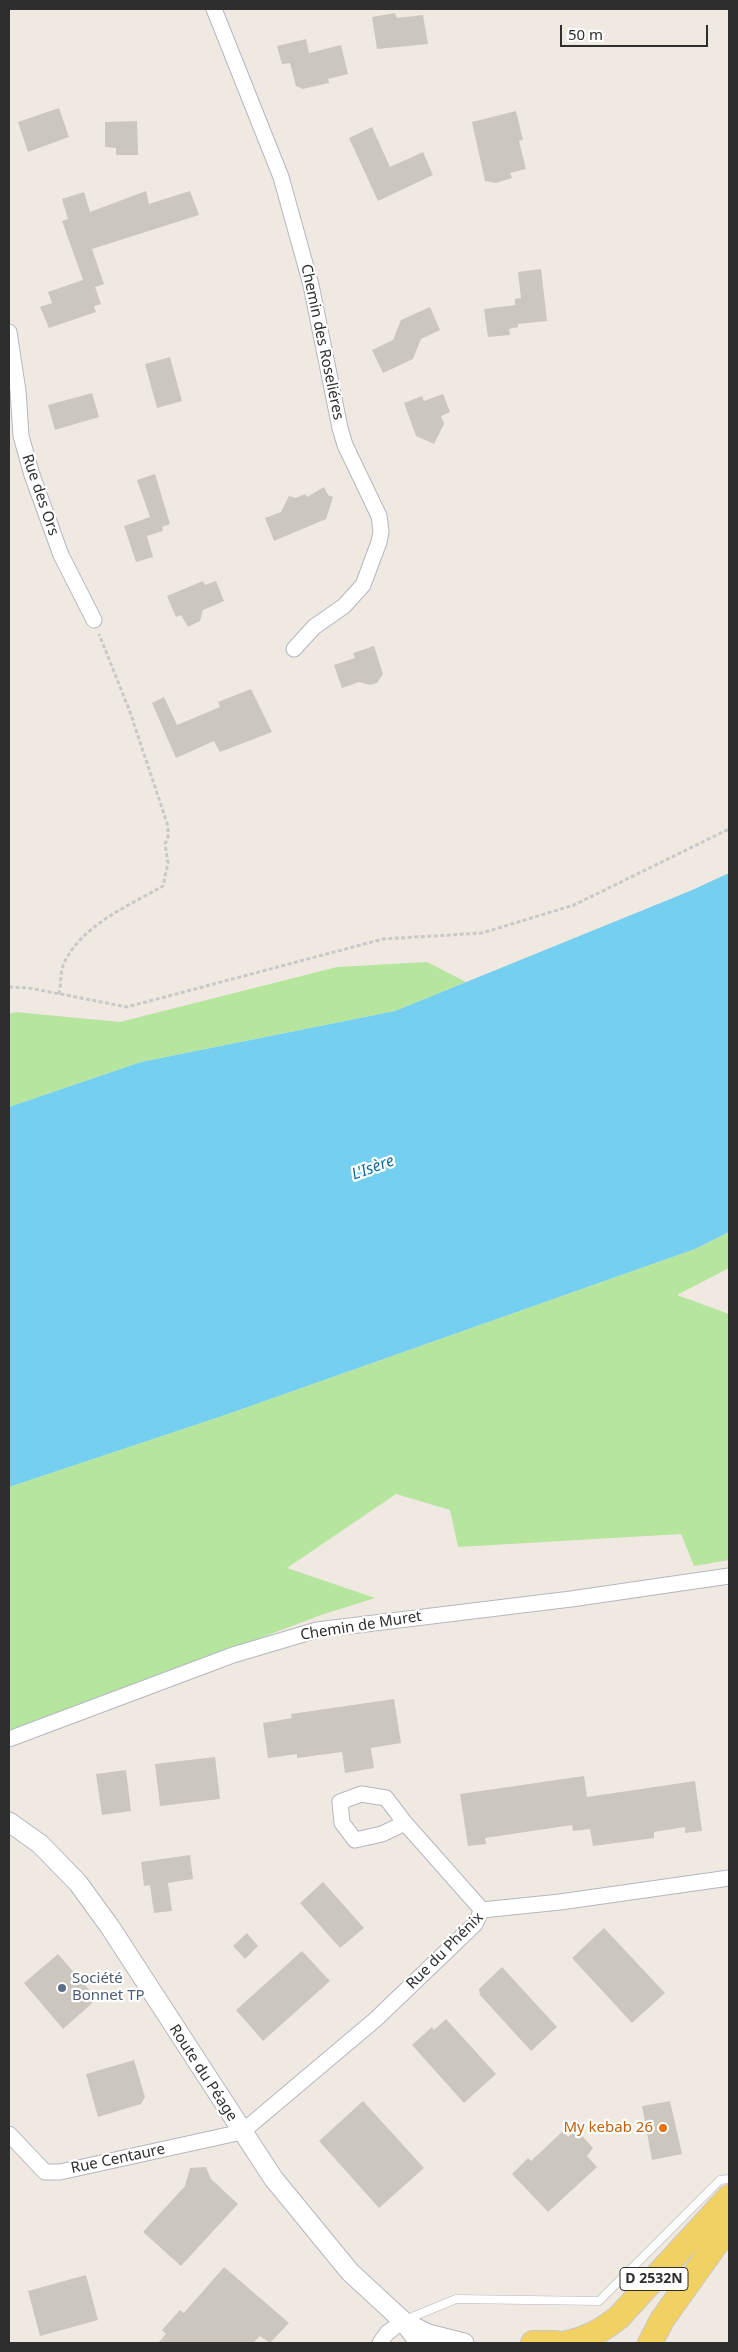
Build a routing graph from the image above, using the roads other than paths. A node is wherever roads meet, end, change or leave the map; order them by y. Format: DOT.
graph roads {
  1 [pos="214,9"];
  2 [pos="9,332"];
  3 [pos="94,620"];
  4 [pos="294,649"];
  5 [pos="729,1576"];
  6 [pos="9,1739"];
  7 [pos="9,1822"];
  8 [pos="405,1823"];
  9 [pos="729,1878"];
  10 [pos="482,1910"];
  11 [pos="242,2132"];
  12 [pos="9,2134"];
  13 [pos="729,2179"];
  14 [pos="729,2198"];
  15 [pos="729,2226"];
  16 [pos="403,2321"];
  17 [pos="380,2343"];
  18 [pos="420,2343"];
  19 [pos="464,2343"];
  20 [pos="533,2343"];
  21 [pos="556,2343"];
  22 [pos="568,2343"];
  23 [pos="650,2343"];
  1 -- 4 [label="street, Chemin des Roseliéres"];
  2 -- 3 [label="street, Rue des Ors"];
  5 -- 6 [label="street, Chemin de Muret"];
  7 -- 11 [label="street, Route du Péage"];
  8 -- 10 [label="street"];
  9 -- 10 [label="street, Rue du Phénix"];
  10 -- 11 [label="street, Rue du Phénix"];
  11 -- 12 [label="street, Rue Centaure"];
  11 -- 16 [label="street, Route du Péage"];
  13 -- 16 [label="lane"];
  14 -- 22 [label="main road, D 2532N"];
  15 -- 23 [label="main road, D 2532N"];
  16 -- 17 [label="street"];
  16 -- 18 [label="street, Route du Péage"];
  16 -- 19 [label="street, Route du Péage"];
  20 -- 21 [label="main road"];
}
